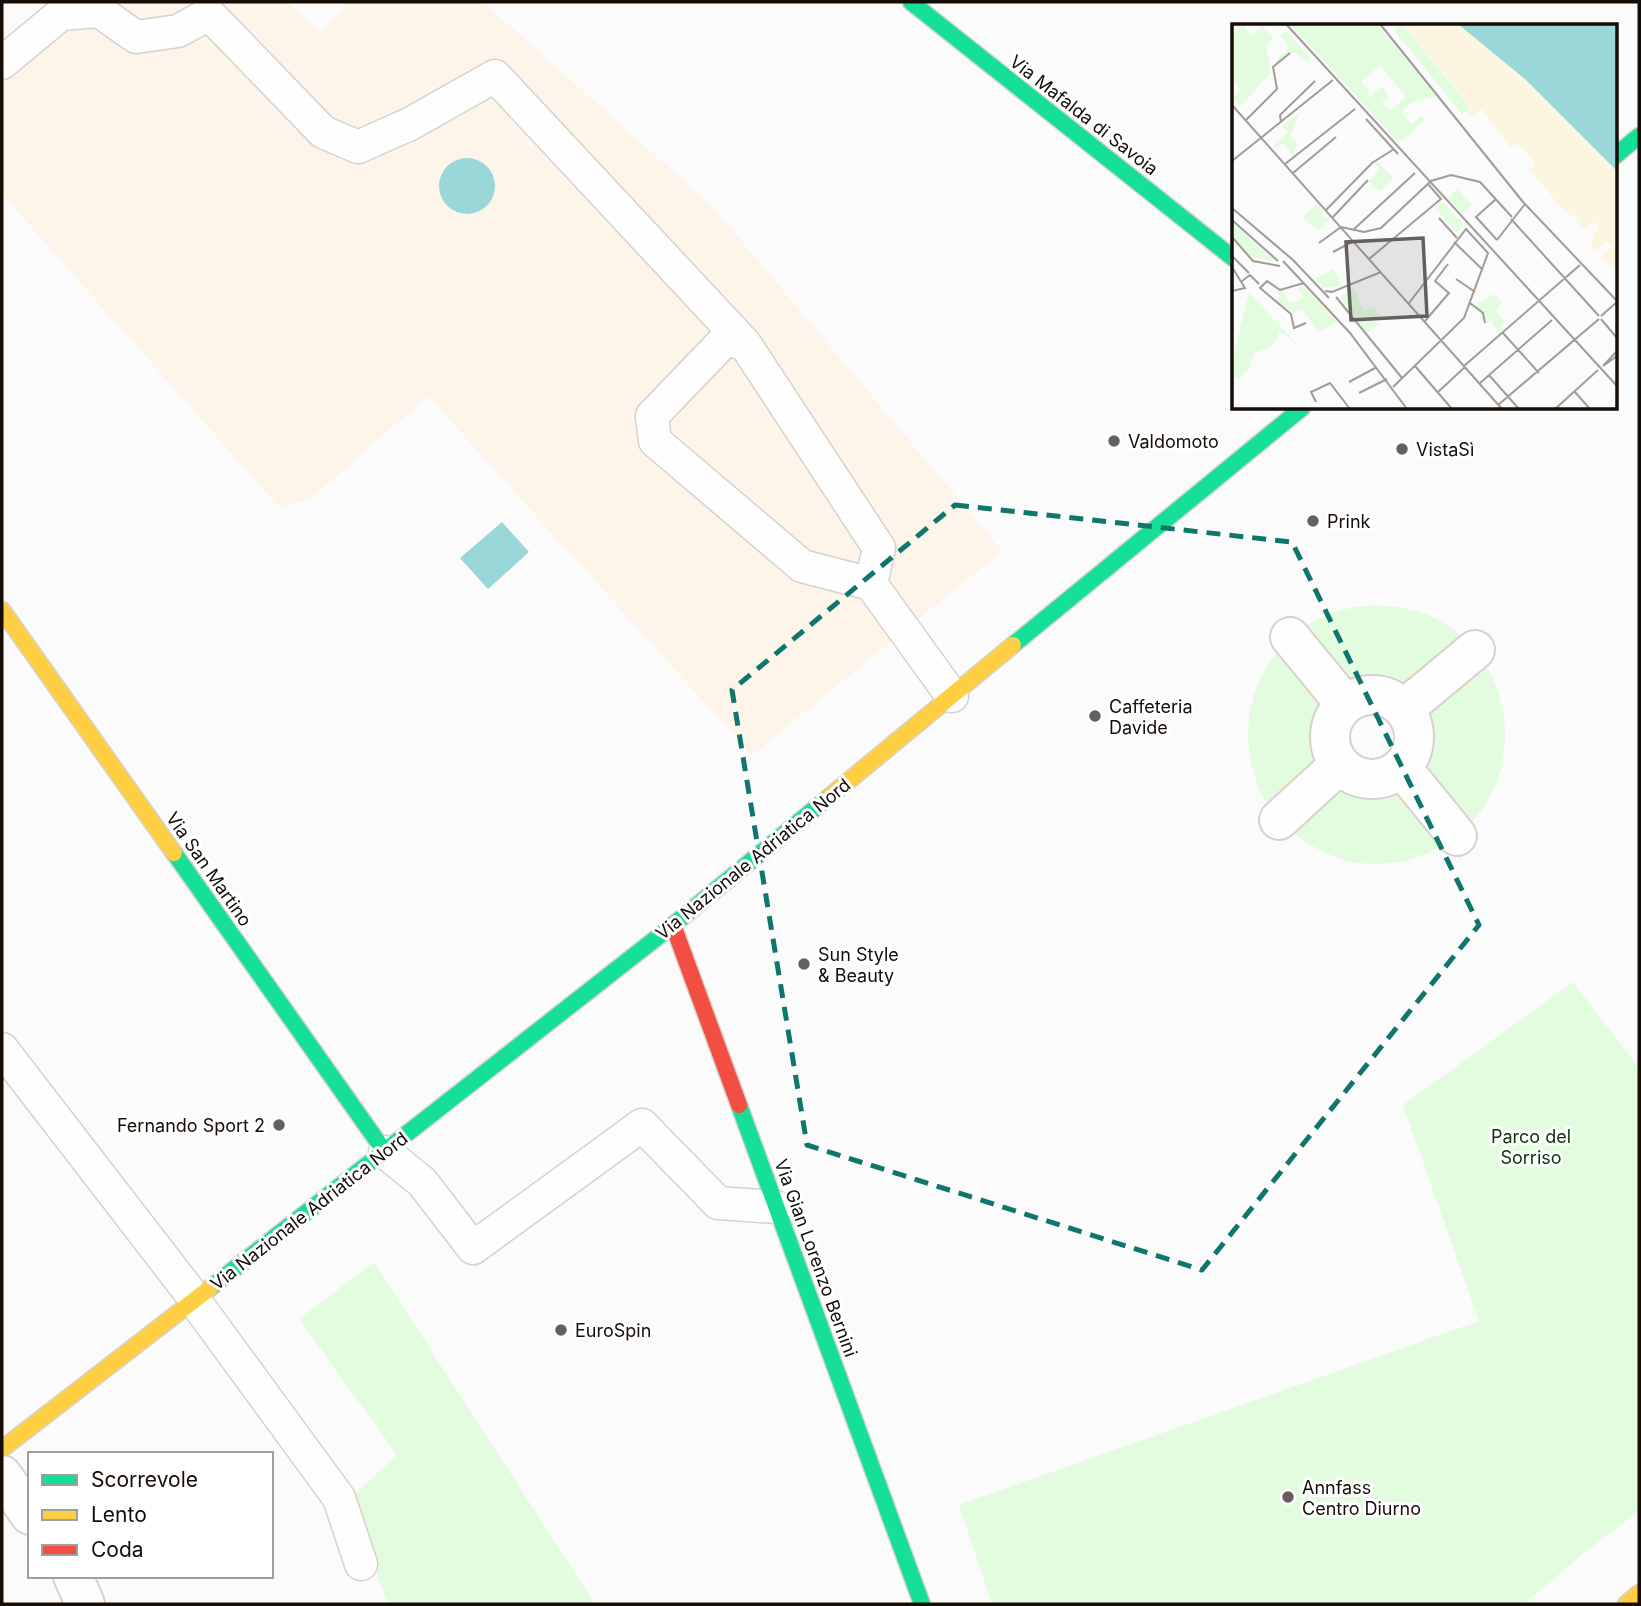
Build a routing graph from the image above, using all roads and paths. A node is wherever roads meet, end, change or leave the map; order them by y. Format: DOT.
graph roads {
  1 [pos="911,2"];
  2 [pos="2,63"];
  3 [pos="1639,136"];
  4 [pos="1616,155"];
  5 [pos="1232,257"];
  6 [pos="746,345"];
  7 [pos="1300,410"];
  8 [pos="871,584"];
  9 [pos="2,610"];
  10 [pos="1290,637"];
  11 [pos="1475,650"];
  12 [pos="952,696"];
  13 [pos="1345,704"];
  14 [pos="1404,709"];
  15 [pos="1340,764"];
  16 [pos="1402,768"];
  17 [pos="1279,820"];
  18 [pos="1457,836"];
  19 [pos="673,925"];
  20 [pos="2,1049"];
  21 [pos="386,1152"];
  22 [pos="776,1206"];
  23 [pos="195,1299"];
  24 [pos="2,1449"];
  25 [pos="2,1475"];
  26 [pos="28,1512"];
  27 [pos="361,1564"];
  28 [pos="74,1578"];
  29 [pos="1639,1594"];
  30 [pos="85,1604"];
  31 [pos="922,1604"];
  32 [pos="1626,1604"];
  1 -- 5 [label="street, Via Mafalda di Savoia"];
  2 -- 6 [label="lane"];
  3 -- 4 [label="street"];
  6 -- 8 [label="lane"];
  6 -- 8 [label="lane"];
  7 -- 12 [label="street, Via Nazionale Adriatica Nord"];
  8 -- 12 [label="lane"];
  9 -- 21 [label="street, Via San Martino"];
  10 -- 13 [label="street"];
  11 -- 14 [label="street"];
  12 -- 19 [label="street, Via Nazionale Adriatica Nord"];
  13 -- 14 [label="street"];
  13 -- 15 [label="street"];
  14 -- 16 [label="street"];
  15 -- 16 [label="street"];
  15 -- 17 [label="street"];
  16 -- 18 [label="street"];
  19 -- 21 [label="street, Via Nazionale Adriatica Nord"];
  19 -- 22 [label="street, Via Gian Lorenzo Bernini"];
  20 -- 23 [label="lane, Via Nazionale Adriatica Nord"];
  21 -- 22 [label="lane"];
  21 -- 23 [label="street, Via Nazionale Adriatica Nord"];
  22 -- 31 [label="street, Via Gian Lorenzo Bernini"];
  23 -- 24 [label="street, Via Nazionale Adriatica Nord"];
  23 -- 27 [label="lane"];
  25 -- 26 [label="street"];
  28 -- 30 [label="street"];
  29 -- 32 [label="street"];
}
